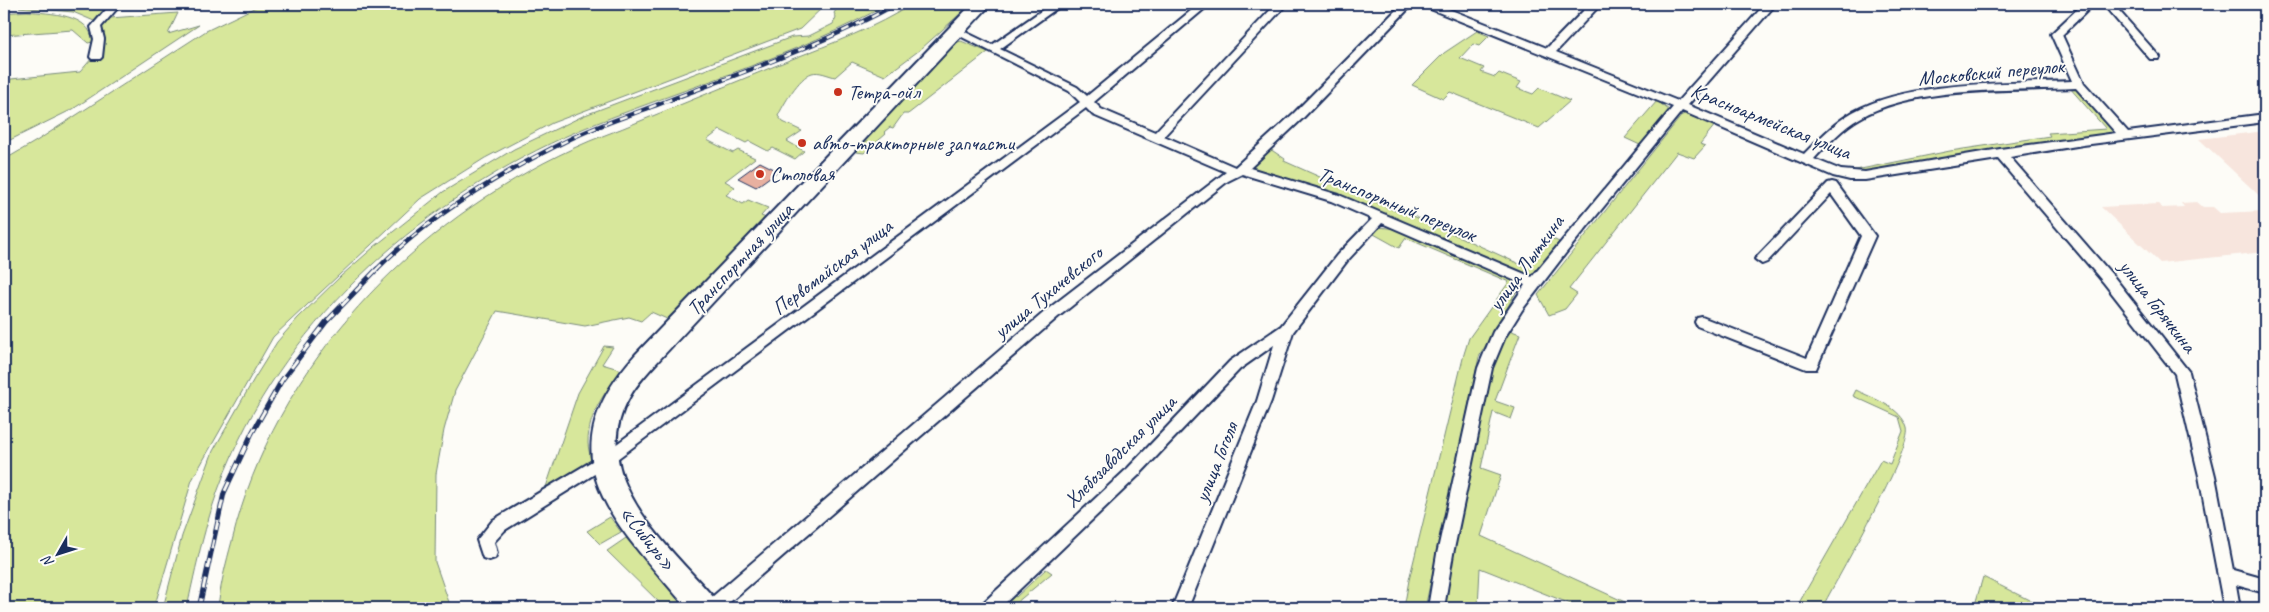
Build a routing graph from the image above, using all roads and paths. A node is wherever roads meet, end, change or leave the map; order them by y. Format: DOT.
graph roads {
  1 [pos="116,4"];
  2 [pos="982,4"];
  3 [pos="1058,4"];
  4 [pos="1205,4"];
  5 [pos="1282,4"];
  6 [pos="1408,4"];
  7 [pos="1427,4"];
  8 [pos="1596,4"];
  9 [pos="1771,4"];
  10 [pos="2089,4"];
  11 [pos="2108,4"];
  12 [pos="955,31"];
  13 [pos="992,49"];
  14 [pos="1549,54"];
  15 [pos="96,57"];
  16 [pos="2154,57"];
  17 [pos="2079,84"];
  18 [pos="1087,102"];
  19 [pos="1681,106"];
  20 [pos="2265,118"];
  21 [pos="2124,135"];
  22 [pos="1157,137"];
  23 [pos="2000,153"];
  24 [pos="1806,160"];
  25 [pos="1237,170"];
  26 [pos="1834,179"];
  27 [pos="1381,217"];
  28 [pos="1762,259"];
  29 [pos="1535,284"];
  30 [pos="1702,322"];
  31 [pos="1286,330"];
  32 [pos="604,461"];
  33 [pos="489,553"];
  34 [pos="2225,574"];
  35 [pos="2265,586"];
  36 [pos="705,608"];
  37 [pos="710,608"];
  38 [pos="989,608"];
  39 [pos="1180,608"];
  40 [pos="1436,608"];
  41 [pos="2232,608"];
  1 -- 15 [label="street"];
  2 -- 12 [label="highway, Транспортная улица"];
  3 -- 13 [label="street"];
  4 -- 18 [label="street, Первомайская улица"];
  5 -- 22 [label="street"];
  6 -- 25 [label="street, улица Тухачевского"];
  7 -- 14 [label="street, Красноармейская улица"];
  8 -- 14 [label="street"];
  9 -- 19 [label="street, улица Лыткина"];
  10 -- 17 [label="street, Московский переулок"];
  11 -- 16 [label="street"];
  12 -- 13 [label="street, Транспортный переулок"];
  12 -- 32 [label="highway, Транспортная улица"];
  13 -- 18 [label="street, Транспортный переулок"];
  14 -- 19 [label="street, Красноармейская улица"];
  17 -- 21 [label="street, Московский переулок"];
  17 -- 24 [label="street, Московский переулок"];
  18 -- 22 [label="street, Транспортный переулок"];
  18 -- 32 [label="street, Первомайская улица"];
  19 -- 24 [label="street, Красноармейская улица"];
  19 -- 29 [label="street, улица Лыткина"];
  20 -- 21 [label="street, Красноармейская улица"];
  21 -- 23 [label="street, Красноармейская улица"];
  22 -- 25 [label="street, Транспортный переулок"];
  23 -- 26 [label="street, Красноармейская улица"];
  23 -- 34 [label="street, улица Горячкина"];
  24 -- 26 [label="street, Красноармейская улица"];
  25 -- 27 [label="street, Транспортный переулок"];
  25 -- 37 [label="street, улица Тухачевского"];
  26 -- 28 [label="street"];
  26 -- 30 [label="street"];
  27 -- 29 [label="street, Транспортный переулок"];
  27 -- 31 [label="street"];
  29 -- 40 [label="street, улица Лыткина"];
  31 -- 38 [label="street, Хлебозаводская улица"];
  31 -- 39 [label="street, улица Гоголя"];
  32 -- 33 [label="street, Первомайская улица"];
  32 -- 36 [label="highway, «Сибирь»"];
  34 -- 35 [label="street"];
  34 -- 41 [label="street, улица Горячкина"];
}
